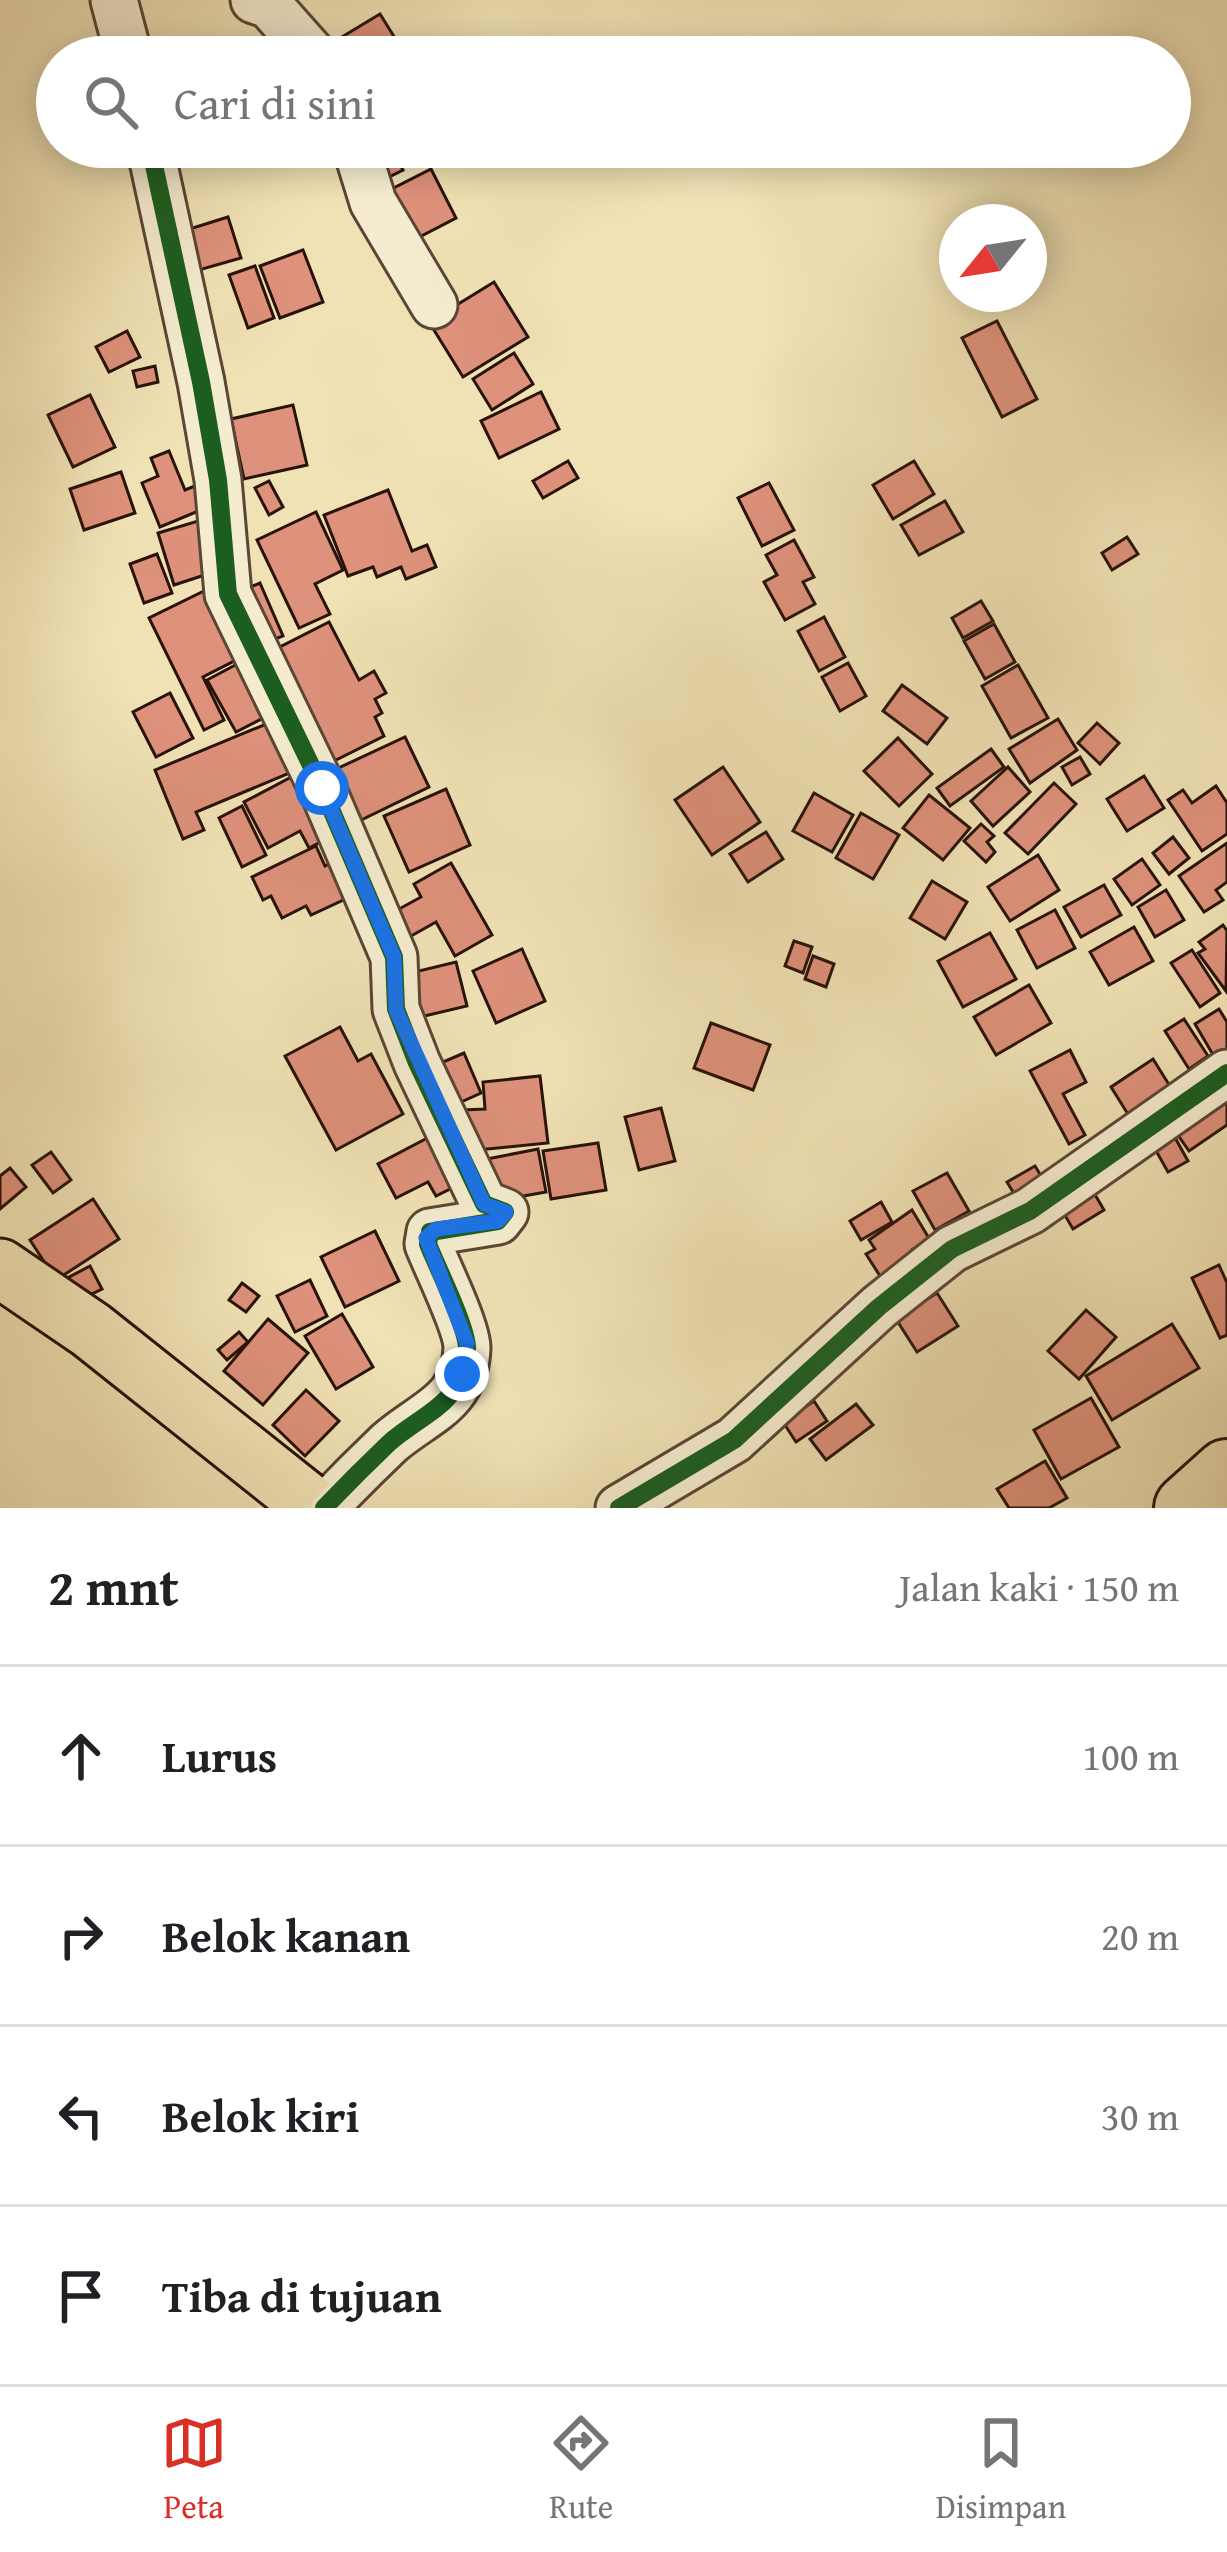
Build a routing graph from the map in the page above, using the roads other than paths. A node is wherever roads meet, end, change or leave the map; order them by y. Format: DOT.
graph roads {
  1 [pos="114,0"];
  2 [pos="254,0"];
  3 [pos="123,36"];
  4 [pos="297,36"];
  5 [pos="154,168"];
  6 [pos="362,168"];
  7 [pos="434,305"];
  8 [pos="1227,1073"];
  9 [pos="0,1268"];
  10 [pos="1227,1473"];
  11 [pos="319,1508"];
  12 [pos="619,1508"];
  13 [pos="1188,1508"];
  1 -- 3 [label="street"];
  2 -- 4 [label="street"];
  5 -- 11 [label="street"];
  6 -- 7 [label="street"];
  8 -- 12 [label="street"];
  9 -- 11 [label="main road"];
  10 -- 13 [label="highway"];
}
